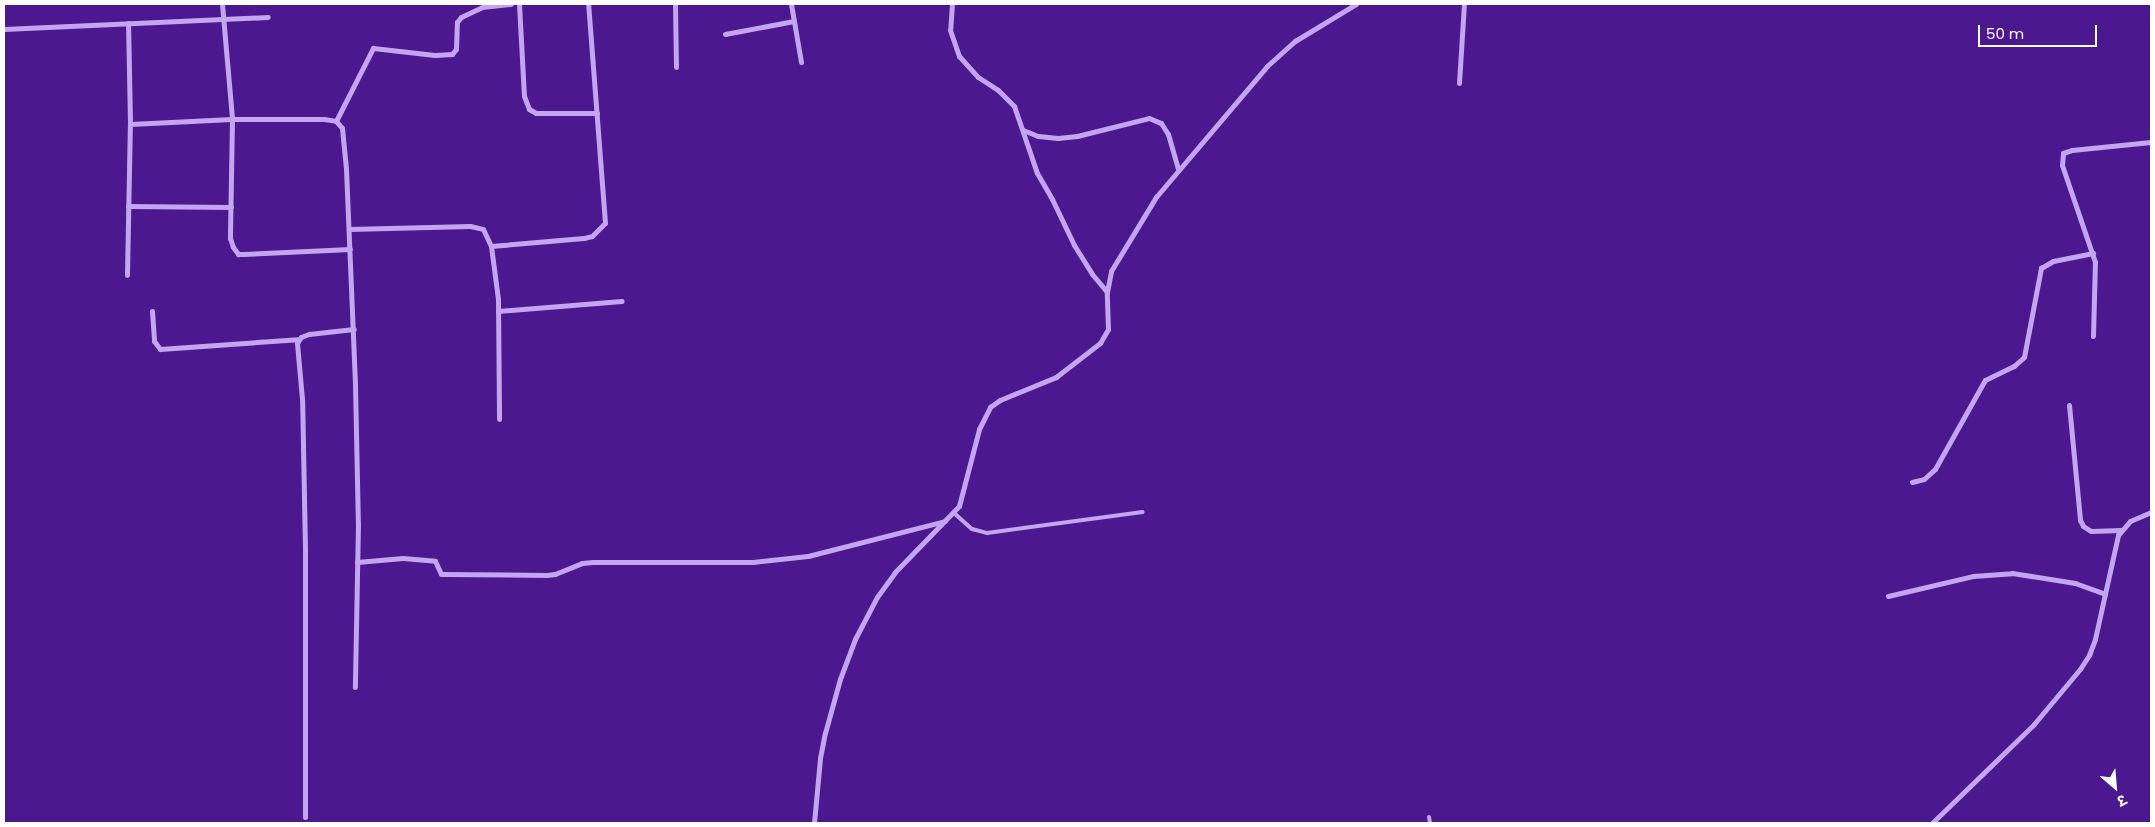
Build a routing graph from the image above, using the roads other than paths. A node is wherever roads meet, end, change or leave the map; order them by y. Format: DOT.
graph roads {
  1 [pos="222,4"];
  2 [pos="511,4"];
  3 [pos="519,4"];
  4 [pos="588,4"];
  5 [pos="675,4"];
  6 [pos="791,4"];
  7 [pos="952,4"];
  8 [pos="1356,4"];
  9 [pos="1464,4"];
  10 [pos="223,17"];
  11 [pos="268,17"];
  12 [pos="794,21"];
  13 [pos="128,24"];
  14 [pos="4,29"];
  15 [pos="725,34"];
  16 [pos="801,62"];
  17 [pos="676,67"];
  18 [pos="1459,83"];
  19 [pos="597,113"];
  20 [pos="232,119"];
  21 [pos="336,120"];
  22 [pos="130,124"];
  23 [pos="1023,130"];
  24 [pos="2151,142"];
  25 [pos="1178,170"];
  26 [pos="128,206"];
  27 [pos="231,207"];
  28 [pos="349,230"];
  29 [pos="491,246"];
  30 [pos="350,249"];
  31 [pos="2093,253"];
  32 [pos="127,275"];
  33 [pos="1107,292"];
  34 [pos="622,301"];
  35 [pos="152,311"];
  36 [pos="498,312"];
  37 [pos="354,329"];
  38 [pos="2092,336"];
  39 [pos="298,340"];
  40 [pos="2069,405"];
  41 [pos="499,419"];
  42 [pos="1912,482"];
  43 [pos="1143,512"];
  44 [pos="2151,512"];
  45 [pos="954,513"];
  46 [pos="945,521"];
  47 [pos="2121,530"];
  48 [pos="357,562"];
  49 [pos="2104,594"];
  50 [pos="1888,596"];
  51 [pos="355,687"];
  52 [pos="305,817"];
  53 [pos="1429,817"];
  54 [pos="814,823"];
  55 [pos="1430,823"];
  56 [pos="1932,823"];
  1 -- 10 [label="street"];
  2 -- 21 [label="street"];
  3 -- 19 [label="street"];
  4 -- 19 [label="street"];
  5 -- 17 [label="street"];
  6 -- 12 [label="street"];
  7 -- 23 [label="street"];
  8 -- 25 [label="street"];
  9 -- 18 [label="street"];
  10 -- 11 [label="street"];
  10 -- 13 [label="street"];
  10 -- 20 [label="street"];
  12 -- 15 [label="street"];
  12 -- 16 [label="street"];
  13 -- 14 [label="street"];
  13 -- 22 [label="street"];
  19 -- 29 [label="street"];
  20 -- 21 [label="street"];
  20 -- 22 [label="street"];
  20 -- 27 [label="street"];
  21 -- 28 [label="street"];
  22 -- 26 [label="street"];
  23 -- 25 [label="street"];
  23 -- 33 [label="street"];
  24 -- 31 [label="street"];
  25 -- 33 [label="street"];
  26 -- 27 [label="street"];
  26 -- 32 [label="street"];
  27 -- 30 [label="street"];
  28 -- 29 [label="street"];
  28 -- 30 [label="street"];
  29 -- 36 [label="street"];
  30 -- 37 [label="street"];
  31 -- 38 [label="street"];
  31 -- 42 [label="street"];
  33 -- 45 [label="street"];
  34 -- 36 [label="street"];
  35 -- 39 [label="street"];
  36 -- 41 [label="street"];
  37 -- 39 [label="street"];
  37 -- 48 [label="street"];
  39 -- 52 [label="street"];
  40 -- 47 [label="street"];
  43 -- 45 [label="lane"];
  44 -- 47 [label="street"];
  45 -- 46 [label="street"];
  46 -- 48 [label="street"];
  46 -- 54 [label="street"];
  47 -- 49 [label="street"];
  48 -- 51 [label="street"];
  49 -- 50 [label="street"];
  49 -- 56 [label="street"];
  53 -- 55 [label="lane"];
}
